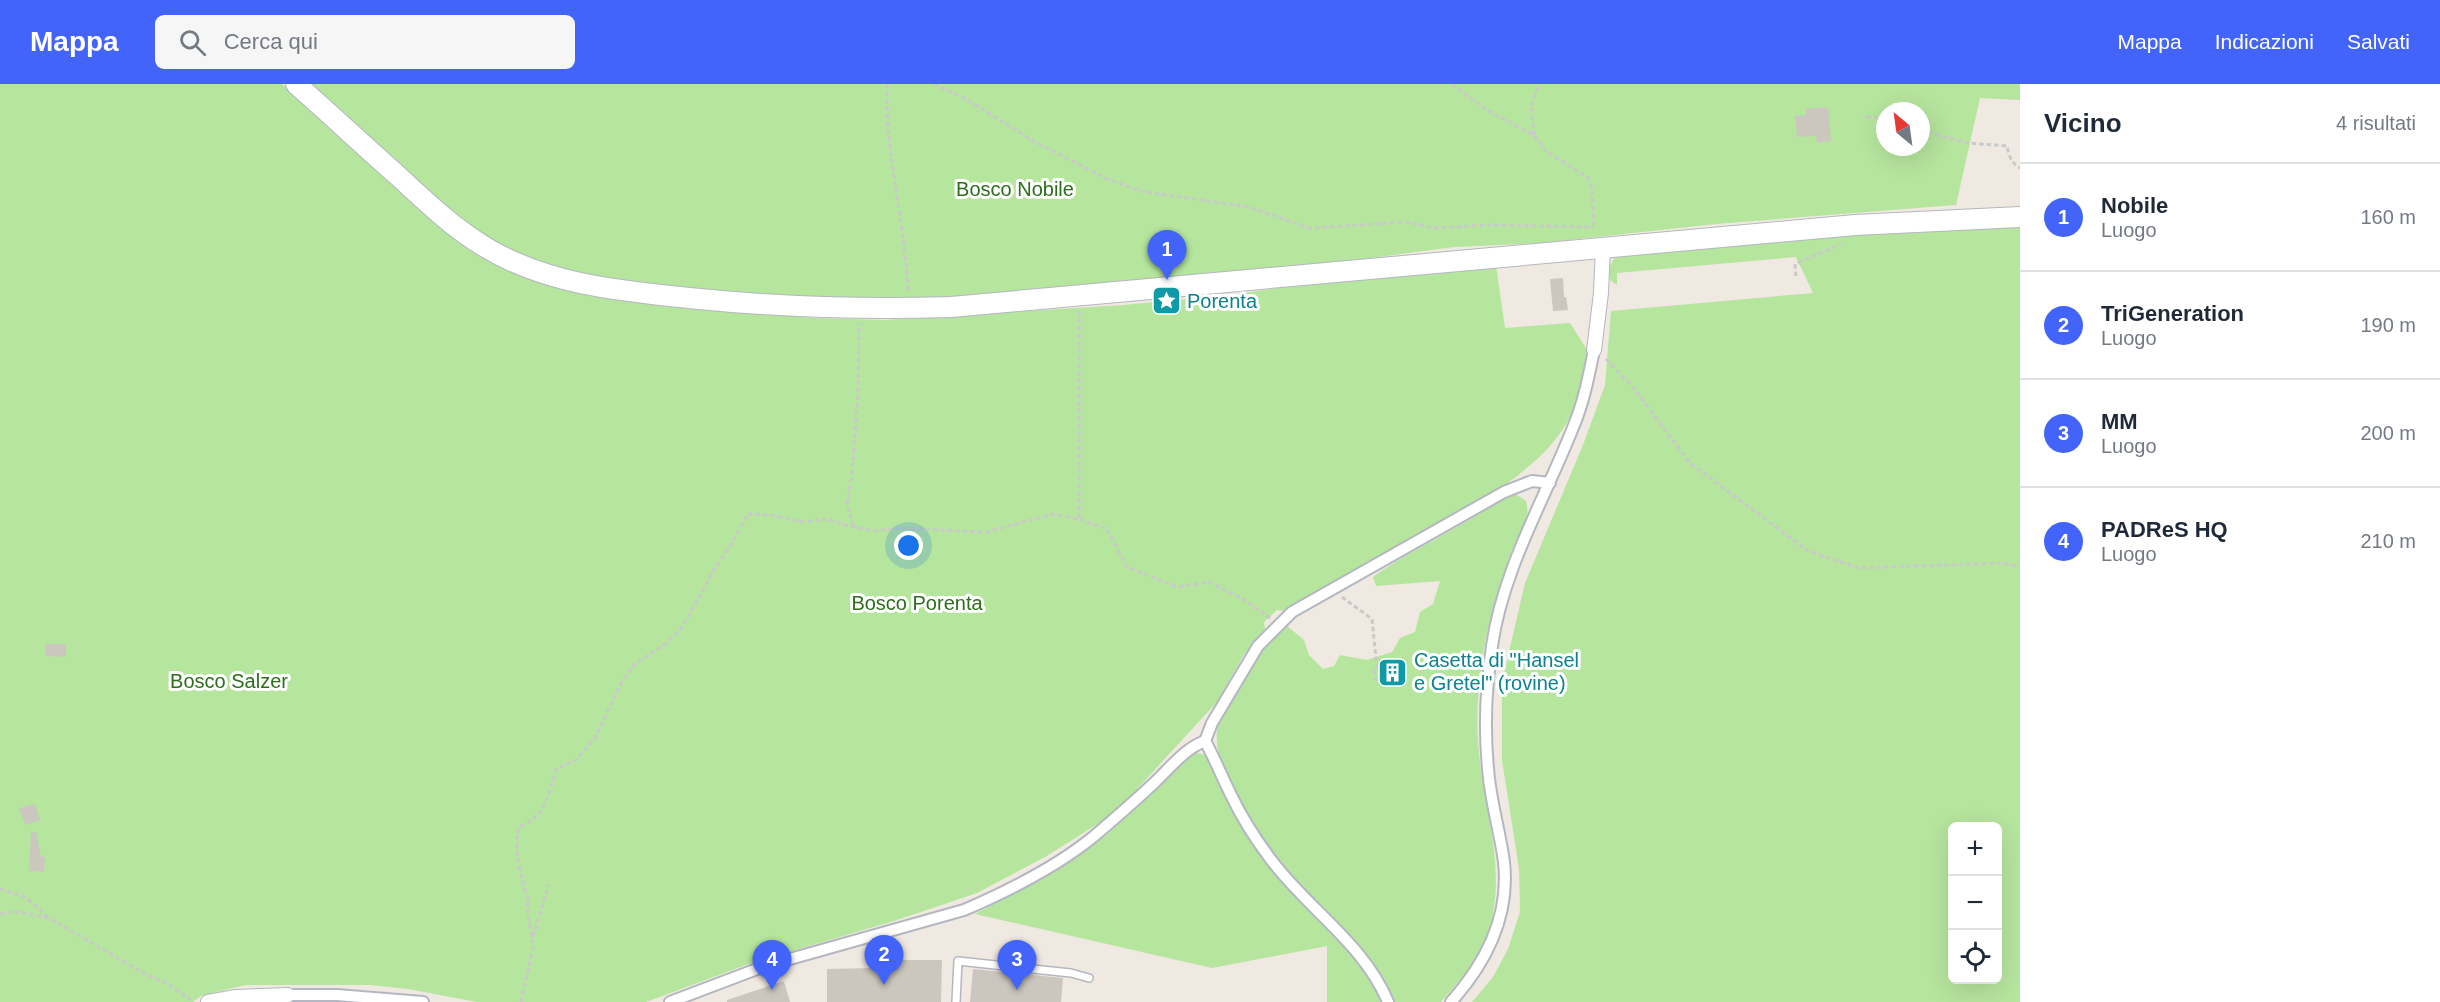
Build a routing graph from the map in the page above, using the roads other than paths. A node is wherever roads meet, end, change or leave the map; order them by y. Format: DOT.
graph roads {
  1 [pos="296,84"];
  2 [pos="2020,217"];
  3 [pos="1599,247"];
  4 [pos="1594,350"];
  5 [pos="1550,483"];
  6 [pos="1205,741"];
  7 [pos="1089,978"];
  8 [pos="288,995"];
  9 [pos="208,1002"];
  10 [pos="423,1002"];
  11 [pos="670,1002"];
  12 [pos="956,1002"];
  13 [pos="1388,1002"];
  14 [pos="1451,1002"];
  1 -- 3 [label="main road"];
  2 -- 3 [label="main road"];
  3 -- 4 [label="street"];
  4 -- 5 [label="street"];
  5 -- 6 [label="street"];
  5 -- 14 [label="street"];
  6 -- 11 [label="street"];
  6 -- 13 [label="street"];
  7 -- 12 [label="lane"];
  8 -- 9 [label="street"];
  8 -- 10 [label="street"];
}
